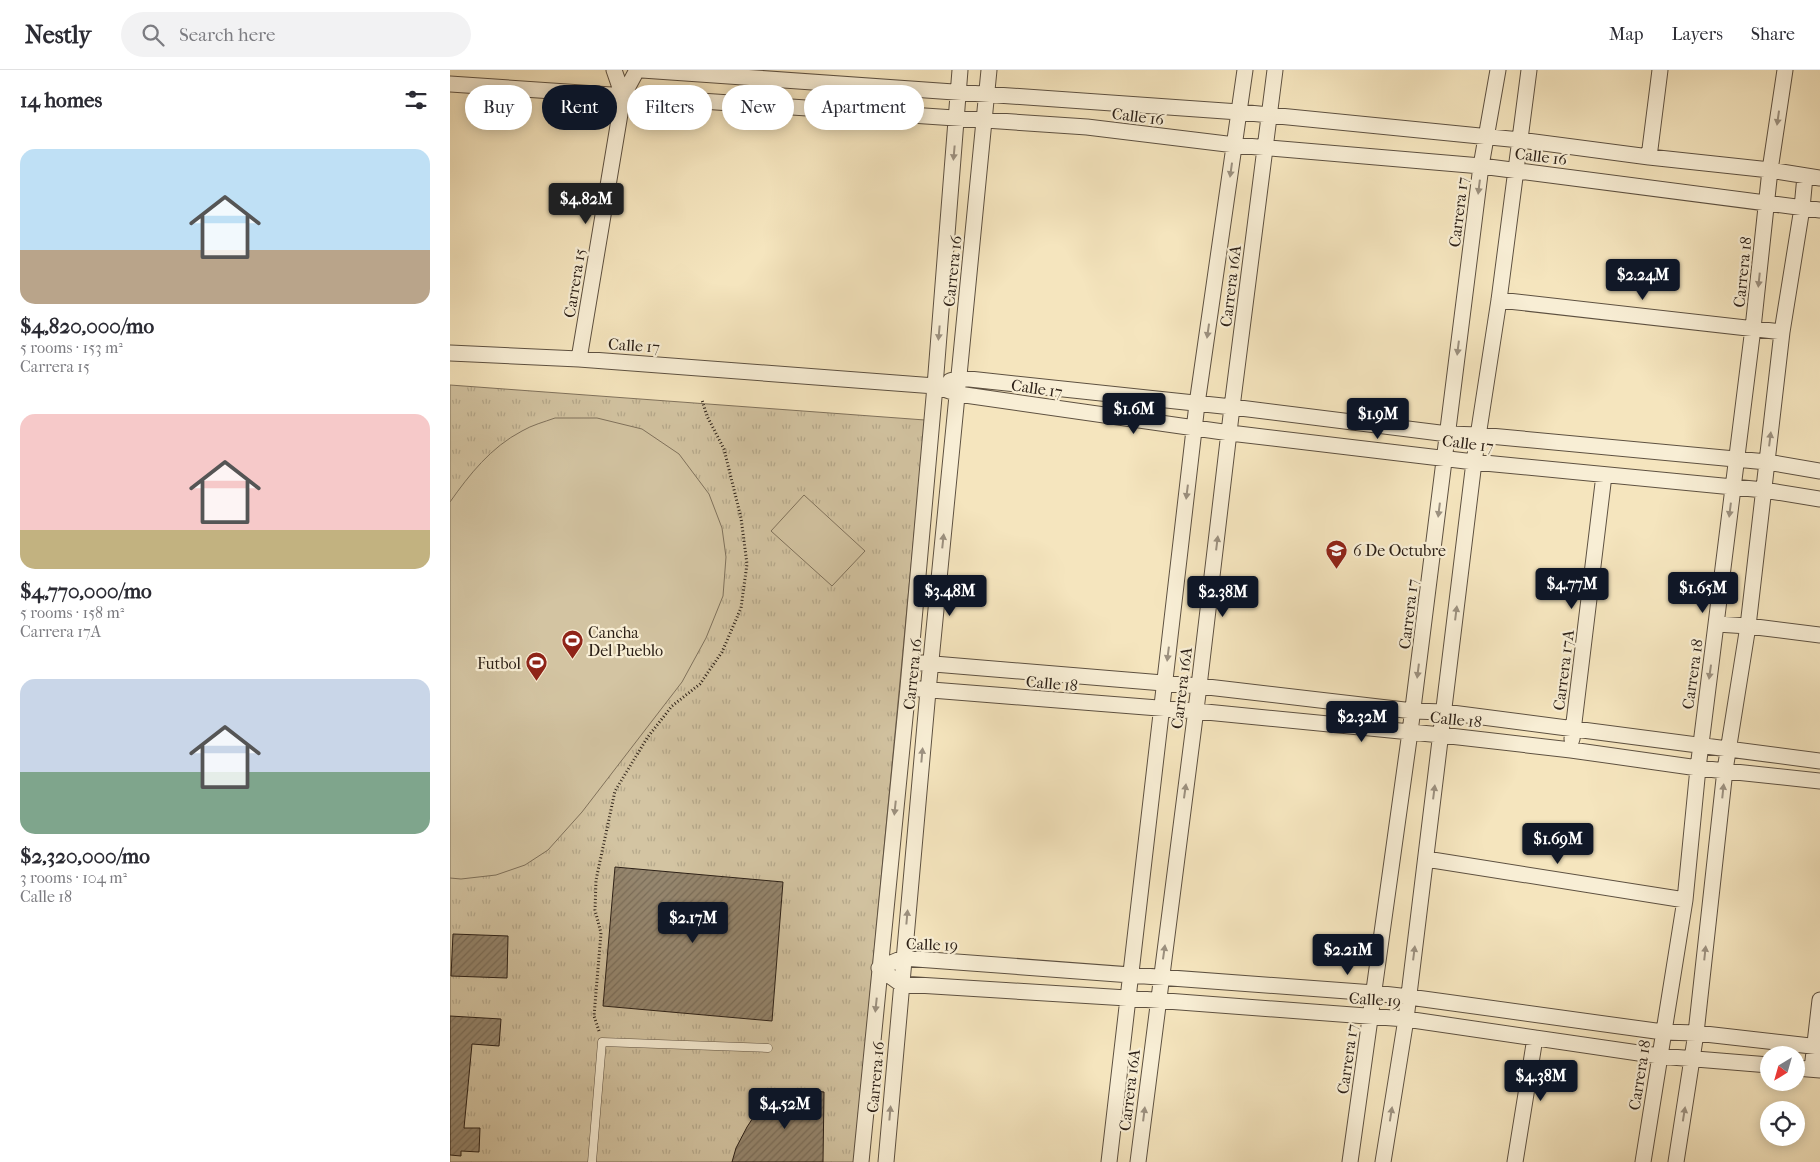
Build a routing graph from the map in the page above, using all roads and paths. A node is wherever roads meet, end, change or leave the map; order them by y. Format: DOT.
graph roads {
  1 [pos="614,70"];
  2 [pos="637,70"];
  3 [pos="642,70"];
  4 [pos="960,70"];
  5 [pos="989,70"];
  6 [pos="1245,70"];
  7 [pos="1275,70"];
  8 [pos="1498,70"];
  9 [pos="1529,70"];
  10 [pos="1660,70"];
  11 [pos="1785,70"];
  12 [pos="450,84"];
  13 [pos="958,93"];
  14 [pos="986,95"];
  15 [pos="623,96"];
  16 [pos="1239,112"];
  17 [pos="1269,116"];
  18 [pos="956,119"];
  19 [pos="984,119"];
  20 [pos="1485,137"];
  21 [pos="1520,140"];
  22 [pos="1235,145"];
  23 [pos="1266,146"];
  24 [pos="1649,157"];
  25 [pos="1481,166"];
  26 [pos="1770,170"];
  27 [pos="1516,171"];
  28 [pos="1813,177"];
  29 [pos="1767,203"];
  30 [pos="1802,208"];
  31 [pos="1820,210"];
  32 [pos="1499,300"];
  33 [pos="1754,328"];
  34 [pos="1782,332"];
  35 [pos="450,353"];
  36 [pos="580,359"];
  37 [pos="960,378"];
  38 [pos="935,386"];
  39 [pos="958,394"];
  40 [pos="702,400"];
  41 [pos="1198,404"];
  42 [pos="1232,407"];
  43 [pos="1195,429"];
  44 [pos="1230,433"];
  45 [pos="1448,434"];
  46 [pos="1479,435"];
  47 [pos="1445,458"];
  48 [pos="1736,459"];
  49 [pos="1474,462"];
  50 [pos="1767,462"];
  51 [pos="1820,471"];
  52 [pos="1604,475"];
  53 [pos="1733,487"];
  54 [pos="1764,490"];
  55 [pos="1820,499"];
  56 [pos="1717,624"];
  57 [pos="1748,626"];
  58 [pos="1820,635"];
  59 [pos="910,662"];
  60 [pos="930,665"];
  61 [pos="1164,684"];
  62 [pos="1199,686"];
  63 [pos="908,687"];
  64 [pos="928,690"];
  65 [pos="1161,709"];
  66 [pos="1196,711"];
  67 [pos="1413,711"];
  68 [pos="1444,712"];
  69 [pos="1573,729"];
  70 [pos="1410,732"];
  71 [pos="1441,734"];
  72 [pos="1700,746"];
  73 [pos="1570,750"];
  74 [pos="1728,750"];
  75 [pos="1820,761"];
  76 [pos="1698,768"];
  77 [pos="1725,770"];
  78 [pos="1820,781"];
  79 [pos="1426,859"];
  80 [pos="1685,900"];
  81 [pos="903,958"];
  82 [pos="879,968"];
  83 [pos="1130,976"];
  84 [pos="1161,978"];
  85 [pos="901,984"];
  86 [pos="1374,993"];
  87 [pos="1409,997"];
  88 [pos="1127,998"];
  89 [pos="1820,1000"];
  90 [pos="1158,1002"];
  91 [pos="1371,1016"];
  92 [pos="1406,1019"];
  93 [pos="1663,1032"];
  94 [pos="1696,1033"];
  95 [pos="1535,1038"];
  96 [pos="602,1042"];
  97 [pos="1817,1046"];
  98 [pos="768,1048"];
  99 [pos="1659,1056"];
  100 [pos="1693,1058"];
  101 [pos="1760,1064"];
  102 [pos="1816,1070"];
  103 [pos="592,1162"];
  104 [pos="860,1162"];
  105 [pos="886,1162"];
  106 [pos="1109,1162"];
  107 [pos="1138,1162"];
  108 [pos="1350,1162"];
  109 [pos="1383,1162"];
  110 [pos="1515,1162"];
  111 [pos="1643,1162"];
  112 [pos="1676,1162"];
  1 -- 15 [label="street, Carrera 15"];
  2 -- 15 [label="street, Carrera 15"];
  3 -- 13 [label="street, Calle 16"];
  4 -- 13 [label="street, Carrera 16"];
  5 -- 14 [label="street, Carrera 16"];
  6 -- 16 [label="street, Carrera 16A"];
  7 -- 17 [label="street, Carrera 16A"];
  8 -- 20 [label="street, Carrera 17"];
  9 -- 21 [label="street"];
  10 -- 24 [label="street"];
  11 -- 26 [label="street, Carrera 18, one-way"];
  12 -- 15 [label="street, Calle 16"];
  13 -- 14 [label="street, Calle 16"];
  13 -- 18 [label="street, Carrera 16"];
  14 -- 16 [label="street, Calle 16"];
  14 -- 19 [label="street, Carrera 16"];
  15 -- 18 [label="street, Calle 16"];
  15 -- 36 [label="street, Carrera 15"];
  16 -- 17 [label="street, Calle 16"];
  16 -- 22 [label="street, Carrera 16A"];
  17 -- 20 [label="street, Calle 16"];
  17 -- 23 [label="street, Carrera 16A"];
  18 -- 19 [label="street, Calle 16"];
  18 -- 38 [label="street, Carrera 16, one-way"];
  19 -- 22 [label="street, Calle 16"];
  19 -- 37 [label="street, Carrera 16"];
  20 -- 21 [label="street, Calle 16"];
  20 -- 25 [label="street, Carrera 17"];
  21 -- 24 [label="street, Calle 16"];
  21 -- 27 [label="street"];
  22 -- 23 [label="street, Calle 16"];
  22 -- 41 [label="street, Carrera 16A, one-way"];
  23 -- 25 [label="street, Calle 16"];
  23 -- 42 [label="street, Carrera 16A"];
  24 -- 26 [label="street, Calle 16"];
  25 -- 27 [label="street, Calle 16"];
  25 -- 45 [label="street, Carrera 17, one-way"];
  26 -- 28 [label="street, Calle 16"];
  26 -- 29 [label="street, Carrera 18"];
  27 -- 29 [label="street, Calle 16"];
  27 -- 32 [label="street"];
  28 -- 30 [label="street"];
  29 -- 30 [label="street, Calle 16"];
  29 -- 33 [label="street, Carrera 18, one-way"];
  30 -- 31 [label="street, Calle 16"];
  30 -- 34 [label="street"];
  32 -- 33 [label="street"];
  32 -- 46 [label="street"];
  33 -- 34 [label="street"];
  33 -- 48 [label="street, Carrera 18"];
  50 -- 34 [label="street, one-way"];
  35 -- 36 [label="street, Calle 17"];
  36 -- 38 [label="street, Calle 17"];
  37 -- 38 [label="street, Calle 17"];
  37 -- 39 [label="street, Carrera 16"];
  37 -- 41 [label="street, Calle 17"];
  38 -- 39 [label="street, Calle 17"];
  38 -- 59 [label="street, Carrera 16"];
  39 -- 43 [label="street, Calle 17"];
  60 -- 39 [label="street, Carrera 16, one-way"];
  40 -- 96 [label="path"];
  41 -- 42 [label="street, Calle 17"];
  41 -- 43 [label="street, Carrera 16A"];
  42 -- 44 [label="street, Carrera 16A"];
  42 -- 45 [label="street, Calle 17"];
  43 -- 44 [label="street, Calle 17"];
  43 -- 61 [label="street, Carrera 16A, one-way"];
  44 -- 47 [label="street, Calle 17"];
  62 -- 44 [label="street, Carrera 16A, one-way"];
  45 -- 46 [label="street, Calle 17"];
  45 -- 47 [label="street, Carrera 17"];
  46 -- 48 [label="street, Calle 17"];
  46 -- 49 [label="street"];
  47 -- 49 [label="street, Calle 17"];
  47 -- 67 [label="street, Carrera 17, one-way"];
  48 -- 50 [label="street, Calle 17"];
  48 -- 53 [label="street, Carrera 18"];
  49 -- 52 [label="street, Calle 17"];
  68 -- 49 [label="street, one-way"];
  50 -- 51 [label="street, Calle 17"];
  50 -- 54 [label="street"];
  52 -- 53 [label="street, Calle 17"];
  52 -- 69 [label="street, Carrera 17A"];
  53 -- 54 [label="street, Calle 17"];
  53 -- 56 [label="street, Carrera 18, one-way"];
  54 -- 55 [label="street, Calle 17"];
  54 -- 57 [label="street"];
  56 -- 57 [label="street"];
  56 -- 72 [label="street, Carrera 18, one-way"];
  57 -- 58 [label="street"];
  57 -- 74 [label="street"];
  59 -- 60 [label="street, Calle 18"];
  59 -- 63 [label="street, Carrera 16"];
  60 -- 61 [label="street, Calle 18"];
  60 -- 64 [label="street, Carrera 16"];
  61 -- 62 [label="street, Calle 18"];
  61 -- 65 [label="street, Carrera 16A"];
  62 -- 66 [label="street, Carrera 16A"];
  62 -- 67 [label="street, Calle 18"];
  63 -- 64 [label="street, Calle 18"];
  63 -- 82 [label="street, Carrera 16, one-way"];
  64 -- 65 [label="street, Calle 18"];
  81 -- 64 [label="street, Carrera 16, one-way"];
  65 -- 66 [label="street, Calle 18"];
  65 -- 83 [label="street, Carrera 16A"];
  66 -- 70 [label="street, Calle 18"];
  84 -- 66 [label="street, Carrera 16A, one-way"];
  67 -- 68 [label="street, Calle 18"];
  67 -- 70 [label="street, Carrera 17"];
  68 -- 69 [label="street, Calle 18"];
  68 -- 71 [label="street"];
  69 -- 72 [label="street, Calle 18"];
  69 -- 73 [label="street, Carrera 17A"];
  70 -- 71 [label="street, Calle 18"];
  70 -- 86 [label="street, Carrera 17"];
  71 -- 73 [label="street, Calle 18"];
  79 -- 71 [label="street, one-way"];
  72 -- 74 [label="street, Calle 18"];
  72 -- 76 [label="street, Carrera 18"];
  73 -- 76 [label="street, Calle 18"];
  74 -- 75 [label="street, Calle 18"];
  74 -- 77 [label="street"];
  76 -- 77 [label="street, Calle 18"];
  76 -- 80 [label="street, Carrera 18"];
  77 -- 78 [label="street, Calle 18"];
  94 -- 77 [label="street, one-way"];
  79 -- 80 [label="street"];
  87 -- 79 [label="street, one-way"];
  80 -- 93 [label="street, Carrera 18"];
  81 -- 82 [label="street, Calle 19"];
  81 -- 83 [label="street, Calle 19"];
  81 -- 85 [label="street, Carrera 16"];
  82 -- 85 [label="street"];
  82 -- 104 [label="street, Carrera 16, one-way"];
  83 -- 84 [label="street, Calle 19"];
  83 -- 88 [label="street, Carrera 16A"];
  84 -- 86 [label="street, Calle 19"];
  84 -- 90 [label="street, Carrera 16A"];
  85 -- 88 [label="street, Calle 19"];
  105 -- 85 [label="street, Carrera 16, one-way"];
  86 -- 87 [label="street, Calle 19"];
  86 -- 91 [label="street, Carrera 17"];
  87 -- 92 [label="street"];
  87 -- 93 [label="street, Calle 19"];
  88 -- 90 [label="street, Calle 19"];
  88 -- 106 [label="street, Carrera 16A"];
  89 -- 97 [label="street"];
  90 -- 91 [label="street, Calle 19"];
  107 -- 90 [label="street, Carrera 16A, one-way"];
  91 -- 92 [label="street, Calle 19"];
  91 -- 108 [label="street, Carrera 17"];
  92 -- 95 [label="street, Calle 19"];
  109 -- 92 [label="street, one-way"];
  93 -- 94 [label="street, Calle 19"];
  93 -- 99 [label="street, Carrera 18"];
  94 -- 97 [label="street, Calle 19"];
  94 -- 100 [label="street"];
  95 -- 99 [label="street, Calle 19"];
  95 -- 110 [label="street"];
  96 -- 98 [label="lane"];
  96 -- 103 [label="lane"];
  97 -- 102 [label="street"];
  99 -- 100 [label="street, Calle 19"];
  99 -- 111 [label="street, Carrera 18"];
  100 -- 101 [label="street, Calle 19"];
  112 -- 100 [label="street, one-way"];
}
